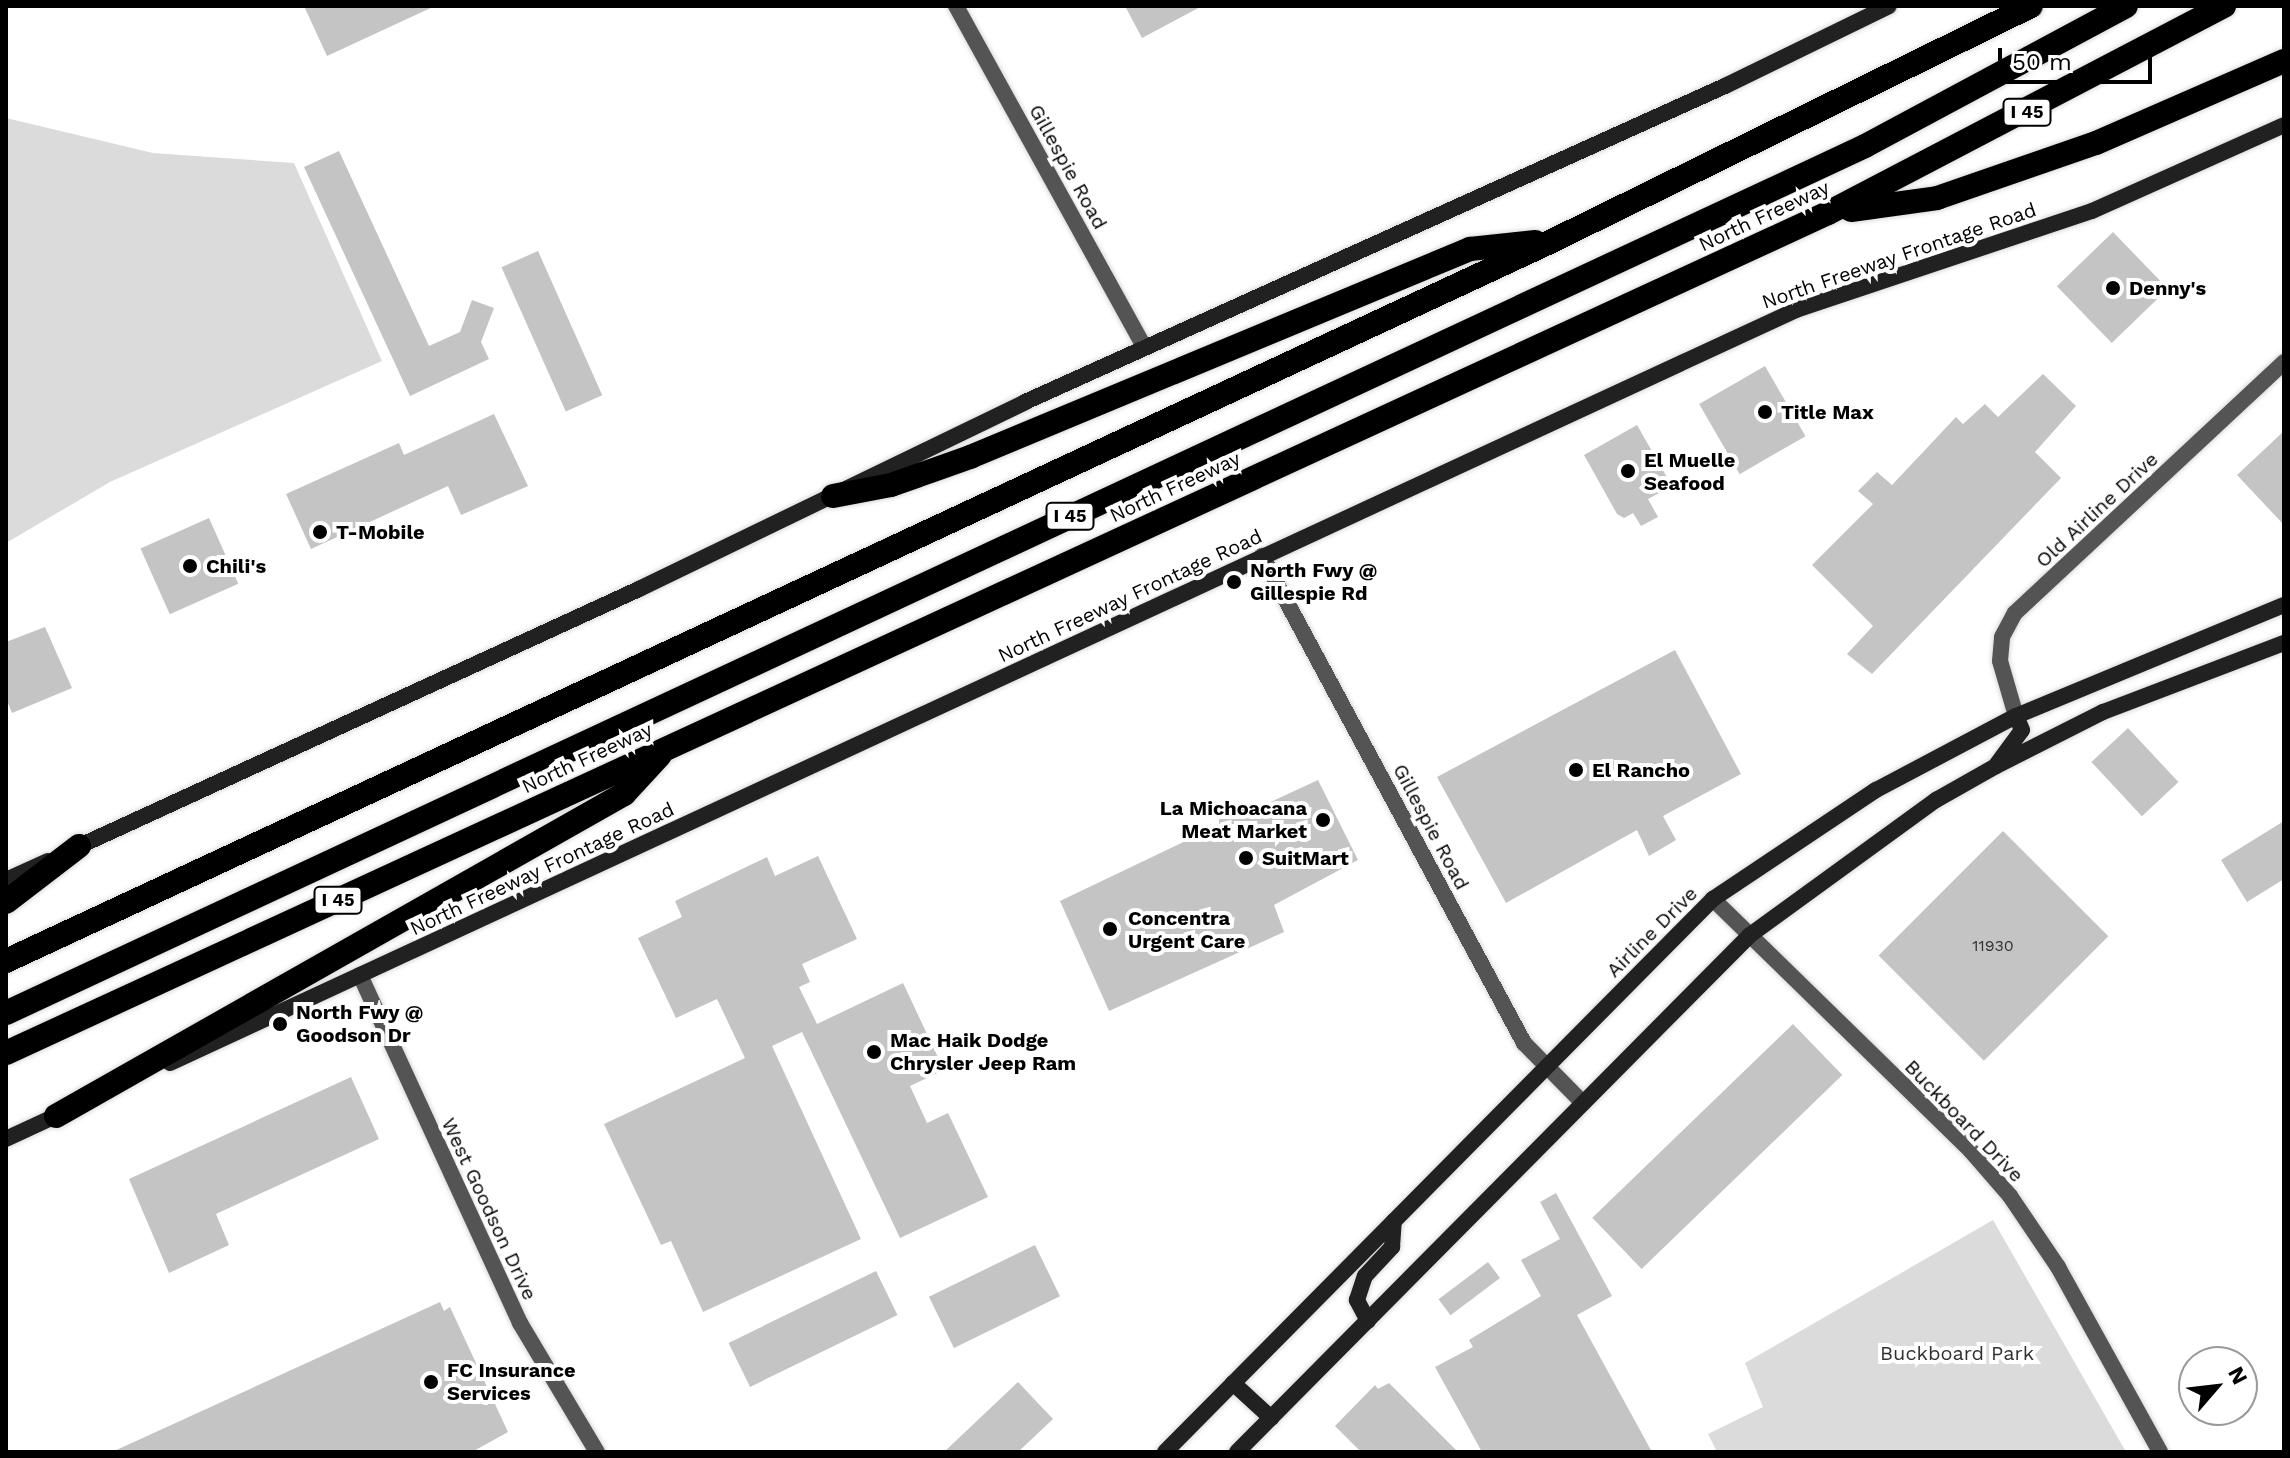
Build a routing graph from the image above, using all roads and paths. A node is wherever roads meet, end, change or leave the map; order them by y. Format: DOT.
graph roads {
  1 [pos="956,6"];
  2 [pos="1889,6"];
  3 [pos="2031,6"];
  4 [pos="2126,6"];
  5 [pos="2224,6"];
  6 [pos="2284,61"];
  7 [pos="2284,125"];
  8 [pos="1828,213"];
  9 [pos="1554,240"];
  10 [pos="1144,347"];
  11 [pos="2284,362"];
  12 [pos="833,496"];
  13 [pos="1262,556"];
  14 [pos="2284,605"];
  15 [pos="2284,643"];
  16 [pos="2016,716"];
  17 [pos="669,746"];
  18 [pos="1996,766"];
  19 [pos="79,846"];
  20 [pos="6,880"];
  21 [pos="1713,899"];
  22 [pos="6,902"];
  23 [pos="1750,935"];
  24 [pos="6,961"];
  25 [pos="360,975"];
  26 [pos="6,1013"];
  27 [pos="6,1053"];
  28 [pos="1546,1068"];
  29 [pos="1583,1103"];
  30 [pos="56,1116"];
  31 [pos="6,1139"];
  32 [pos="1394,1221"];
  33 [pos="1368,1321"];
  34 [pos="1233,1383"];
  35 [pos="1271,1418"];
  36 [pos="597,1452"];
  37 [pos="1165,1452"];
  38 [pos="1237,1452"];
  39 [pos="2160,1452"];
  1 -- 10 [label="street, Gillespie Road"];
  2 -- 10 [label="main road"];
  3 -- 9 [label="highway, I 45"];
  4 -- 26 [label="highway, North Freeway / I 45"];
  5 -- 8 [label="highway, North Freeway / I 45"];
  6 -- 8 [label="highway"];
  7 -- 13 [label="main road, North Freeway Frontage Road"];
  8 -- 17 [label="highway, North Freeway / I 45"];
  9 -- 12 [label="highway"];
  9 -- 24 [label="highway, I 45"];
  10 -- 12 [label="main road"];
  11 -- 16 [label="street, Old Airline Drive"];
  12 -- 19 [label="main road"];
  13 -- 25 [label="main road, North Freeway Frontage Road"];
  13 -- 28 [label="street, Gillespie Road"];
  14 -- 16 [label="main road, Airline Drive"];
  15 -- 18 [label="main road"];
  16 -- 18 [label="main road"];
  16 -- 21 [label="main road, Airline Drive"];
  17 -- 27 [label="highway, North Freeway / I 45"];
  17 -- 30 [label="highway"];
  18 -- 23 [label="main road"];
  19 -- 20 [label="main road"];
  19 -- 22 [label="highway"];
  21 -- 23 [label="street, Buckboard Drive"];
  21 -- 28 [label="main road, Airline Drive"];
  23 -- 29 [label="main road"];
  23 -- 39 [label="street, Buckboard Drive"];
  25 -- 30 [label="main road, North Freeway Frontage Road"];
  25 -- 36 [label="street, West Goodson Drive"];
  28 -- 29 [label="street, Gillespie Road"];
  28 -- 32 [label="main road, Airline Drive"];
  29 -- 33 [label="main road"];
  30 -- 31 [label="main road, North Freeway Frontage Road"];
  32 -- 33 [label="main road"];
  32 -- 34 [label="main road, Airline Drive"];
  33 -- 35 [label="main road"];
  34 -- 35 [label="main road"];
  34 -- 37 [label="main road, Airline Drive"];
  35 -- 38 [label="main road"];
}
